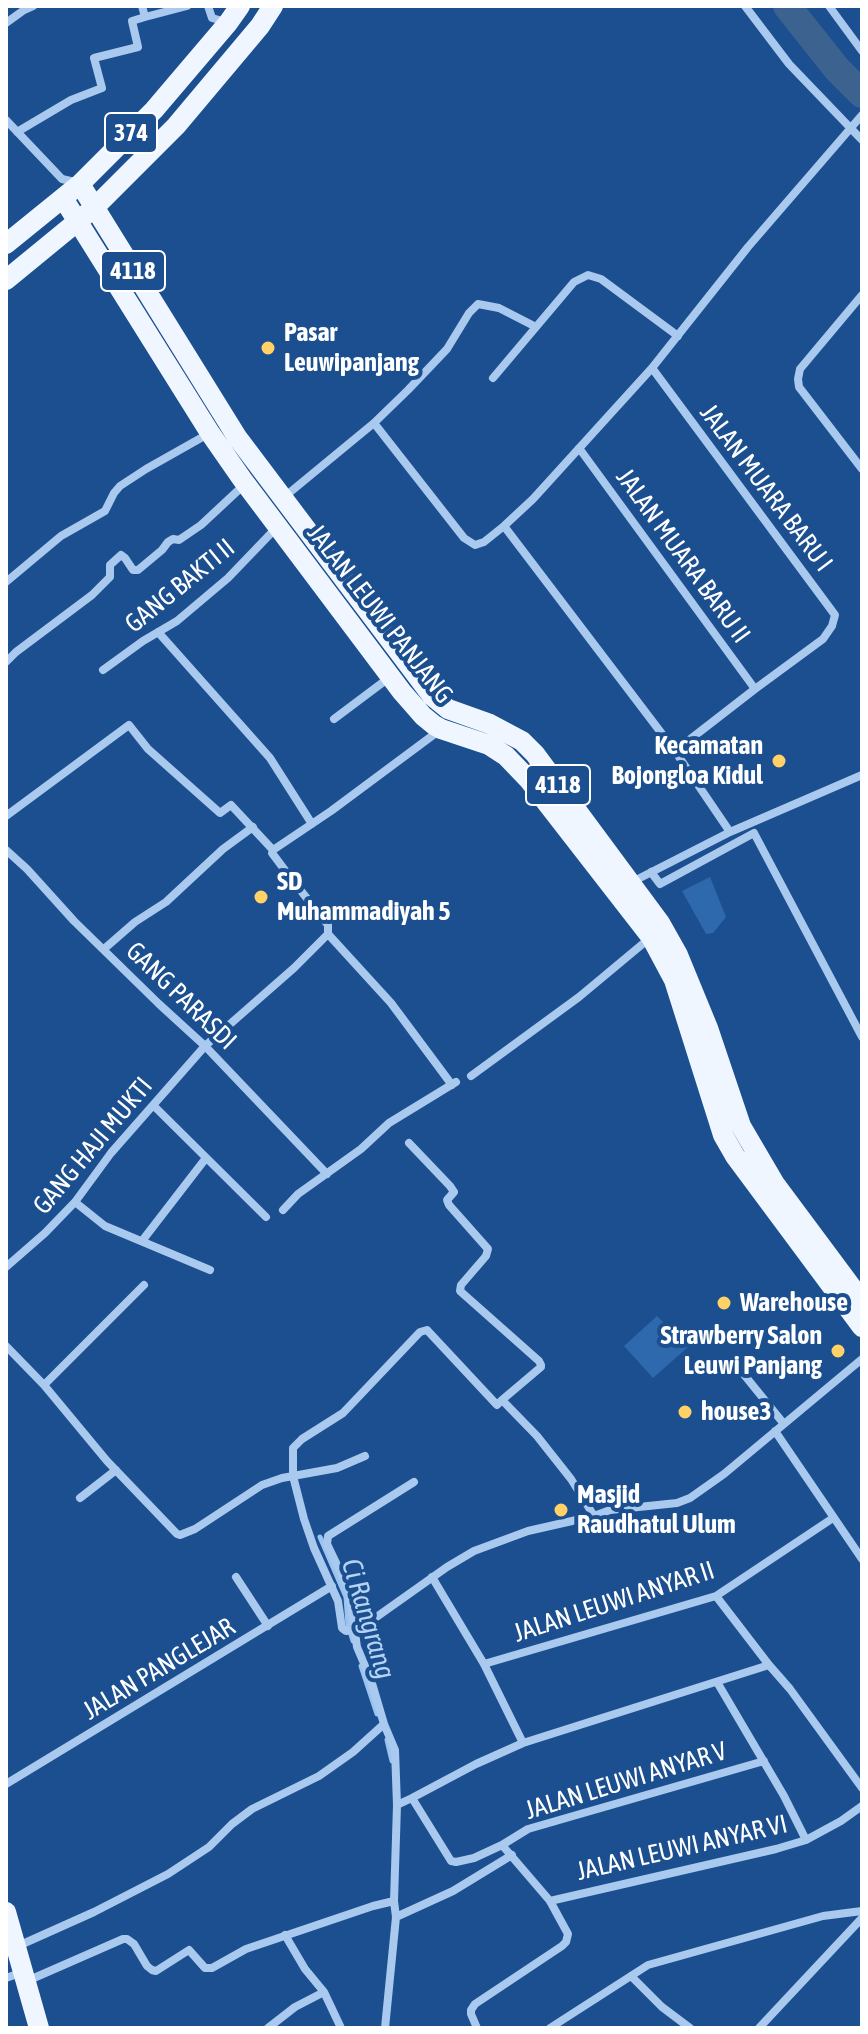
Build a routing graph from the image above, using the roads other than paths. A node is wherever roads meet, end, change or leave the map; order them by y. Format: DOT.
graph roads {
  1 [pos="33,6"];
  2 [pos="142,6"];
  3 [pos="187,6"];
  4 [pos="208,6"];
  5 [pos="273,6"];
  6 [pos="745,6"];
  7 [pos="829,6"];
  8 [pos="234,14"];
  9 [pos="145,17"];
  10 [pos="6,23"];
  11 [pos="862,51"];
  12 [pos="861,116"];
  13 [pos="6,120"];
  14 [pos="851,128"];
  15 [pos="17,132"];
  16 [pos="862,140"];
  17 [pos="68,187"];
  18 [pos="95,207"];
  19 [pos="79,222"];
  20 [pos="6,244"];
  21 [pos="6,280"];
  22 [pos="862,296"];
  23 [pos="536,327"];
  24 [pos="678,336"];
  25 [pos="652,368"];
  26 [pos="493,378"];
  27 [pos="374,423"];
  28 [pos="210,433"];
  29 [pos="579,448"];
  30 [pos="862,469"];
  31 [pos="248,477"];
  32 [pos="283,498"];
  33 [pos="272,519"];
  34 [pos="504,526"];
  35 [pos="6,582"];
  36 [pos="158,632"];
  37 [pos="6,662"];
  38 [pos="103,670"];
  39 [pos="417,677"];
  40 [pos="396,684"];
  41 [pos="755,689"];
  42 [pos="334,719"];
  43 [pos="441,729"];
  44 [pos="675,751"];
  45 [pos="862,775"];
  46 [pos="8,814"];
  47 [pos="312,824"];
  48 [pos="253,827"];
  49 [pos="730,832"];
  50 [pos="6,850"];
  51 [pos="273,850"];
  52 [pos="651,872"];
  53 [pos="631,883"];
  54 [pos="328,934"];
  55 [pos="651,937"];
  56 [pos="104,949"];
  57 [pos="862,1037"];
  58 [pos="205,1046"];
  59 [pos="471,1076"];
  60 [pos="153,1105"];
  61 [pos="732,1130"];
  62 [pos="409,1143"];
  63 [pos="206,1158"];
  64 [pos="327,1174"];
  65 [pos="75,1202"];
  66 [pos="283,1210"];
  67 [pos="266,1217"];
  68 [pos="142,1241"];
  69 [pos="6,1267"];
  70 [pos="210,1270"];
  71 [pos="144,1285"];
  72 [pos="862,1301"];
  73 [pos="862,1327"];
  74 [pos="6,1346"];
  75 [pos="862,1359"];
  76 [pos="737,1366"];
  77 [pos="44,1385"];
  78 [pos="502,1400"];
  79 [pos="784,1424"];
  80 [pos="775,1431"];
  81 [pos="365,1456"];
  82 [pos="116,1470"];
  83 [pos="293,1476"];
  84 [pos="414,1482"];
  85 [pos="80,1498"];
  86 [pos="594,1516"];
  87 [pos="833,1518"];
  88 [pos="862,1559"];
  89 [pos="236,1577"];
  90 [pos="432,1577"];
  91 [pos="332,1586"];
  92 [pos="716,1596"];
  93 [pos="268,1626"];
  94 [pos="351,1630"];
  95 [pos="484,1664"];
  96 [pos="769,1665"];
  97 [pos="717,1682"];
  98 [pos="384,1724"];
  99 [pos="523,1743"];
  100 [pos="764,1761"];
  101 [pos="6,1784"];
  102 [pos="862,1788"];
  103 [pos="412,1798"];
  104 [pos="397,1805"];
  105 [pos="862,1806"];
  106 [pos="806,1840"];
  107 [pos="502,1845"];
  108 [pos="512,1855"];
  109 [pos="394,1901"];
  110 [pos="550,1901"];
  111 [pos="862,1911"];
  112 [pos="6,1912"];
  113 [pos="396,1917"];
  114 [pos="862,1918"];
  115 [pos="285,1935"];
  116 [pos="16,1947"];
  117 [pos="631,1976"];
  118 [pos="18,1978"];
  119 [pos="324,1992"];
  120 [pos="39,2028"];
  121 [pos="268,2028"];
  122 [pos="341,2028"];
  123 [pos="385,2028"];
  124 [pos="477,2028"];
  125 [pos="550,2028"];
  126 [pos="690,2028"];
  127 [pos="759,2028"];
  1 -- 10 [label="street"];
  2 -- 9 [label="street"];
  3 -- 9 [label="street"];
  4 -- 8 [label="street"];
  5 -- 18 [label="main road, 374"];
  6 -- 14 [label="street"];
  7 -- 11 [label="street"];
  8 -- 17 [label="main road, 374"];
  9 -- 15 [label="street"];
  12 -- 14 [label="street"];
  13 -- 15 [label="street, JALAN LEUWI PANJANG"];
  14 -- 16 [label="street"];
  14 -- 24 [label="street"];
  15 -- 17 [label="street, JALAN LEUWI PANJANG"];
  17 -- 18 [label="main road, JALAN LEUWI PANJANG / 4118"];
  17 -- 19 [label="main road, JALAN LEUWI PANJANG / 4118"];
  17 -- 20 [label="main road, 374"];
  18 -- 19 [label="main road, 374"];
  18 -- 31 [label="main road, JALAN LEUWI PANJANG / 4118"];
  19 -- 21 [label="main road, 374"];
  19 -- 28 [label="main road, JALAN LEUWI PANJANG / 4118"];
  22 -- 30 [label="street"];
  23 -- 24 [label="street"];
  23 -- 26 [label="street"];
  23 -- 27 [label="street, GANG BAKTI II"];
  24 -- 25 [label="street"];
  25 -- 29 [label="street"];
  25 -- 41 [label="street, JALAN MUARA BARU I"];
  27 -- 32 [label="street, GANG BAKTI II"];
  27 -- 34 [label="street"];
  28 -- 31 [label="main road, JALAN LEUWI PANJANG / 4118"];
  28 -- 35 [label="street"];
  29 -- 34 [label="street"];
  29 -- 41 [label="street, JALAN MUARA BARU II"];
  31 -- 32 [label="main road, JALAN LEUWI PANJANG / 4118"];
  31 -- 33 [label="main road, JALAN LEUWI PANJANG / 4118"];
  31 -- 37 [label="street"];
  32 -- 33 [label="street, GANG BAKTI II"];
  32 -- 39 [label="main road, JALAN LEUWI PANJANG / 4118"];
  33 -- 36 [label="street, GANG BAKTI II"];
  33 -- 40 [label="main road, JALAN LEUWI PANJANG / 4118"];
  34 -- 44 [label="street"];
  36 -- 38 [label="street, GANG BAKTI II"];
  36 -- 47 [label="street"];
  39 -- 40 [label="main road"];
  39 -- 53 [label="main road, JALAN LEUWI PANJANG / 4118"];
  40 -- 42 [label="street"];
  40 -- 43 [label="main road, JALAN LEUWI PANJANG / 4118"];
  41 -- 44 [label="street, JALAN MUARA BARU I"];
  43 -- 47 [label="street"];
  43 -- 55 [label="main road, JALAN LEUWI PANJANG / 4118"];
  44 -- 49 [label="street"];
  45 -- 49 [label="street"];
  46 -- 48 [label="street"];
  47 -- 51 [label="street"];
  48 -- 51 [label="street"];
  48 -- 56 [label="street"];
  49 -- 52 [label="street"];
  50 -- 56 [label="street, GANG PARASDI"];
  51 -- 54 [label="street"];
  52 -- 53 [label="street"];
  52 -- 57 [label="street"];
  53 -- 61 [label="main road, JALAN LEUWI PANJANG / 4118"];
  54 -- 58 [label="street, GANG HAJI MUKTI"];
  54 -- 64 [label="street"];
  55 -- 59 [label="street"];
  55 -- 61 [label="main road, JALAN LEUWI PANJANG / 4118"];
  56 -- 58 [label="street, GANG PARASDI"];
  58 -- 60 [label="street, GANG HAJI MUKTI"];
  58 -- 64 [label="street, GANG PARASDI"];
  60 -- 63 [label="street"];
  60 -- 65 [label="street, GANG HAJI MUKTI"];
  61 -- 72 [label="main road, JALAN LEUWI PANJANG / 4118"];
  61 -- 73 [label="main road, JALAN LEUWI PANJANG / 4118"];
  62 -- 78 [label="street"];
  63 -- 67 [label="street"];
  63 -- 68 [label="street"];
  64 -- 66 [label="street"];
  65 -- 68 [label="street"];
  65 -- 69 [label="street, GANG HAJI MUKTI"];
  68 -- 70 [label="street"];
  71 -- 77 [label="street"];
  74 -- 77 [label="street"];
  75 -- 79 [label="street"];
  76 -- 79 [label="street"];
  77 -- 82 [label="street"];
  78 -- 83 [label="street"];
  78 -- 86 [label="street"];
  79 -- 80 [label="street"];
  80 -- 86 [label="street"];
  80 -- 87 [label="street"];
  81 -- 83 [label="street"];
  82 -- 83 [label="street"];
  82 -- 85 [label="street"];
  83 -- 91 [label="street"];
  84 -- 94 [label="street"];
  86 -- 90 [label="street"];
  87 -- 88 [label="street"];
  87 -- 92 [label="street, JALAN LEUWI ANYAR II"];
  89 -- 93 [label="street"];
  90 -- 94 [label="street"];
  90 -- 95 [label="street"];
  91 -- 93 [label="street, JALAN PANGLEJAR"];
  91 -- 94 [label="street"];
  92 -- 95 [label="street, JALAN LEUWI ANYAR II"];
  92 -- 96 [label="street"];
  93 -- 101 [label="street, JALAN PANGLEJAR"];
  94 -- 98 [label="street"];
  95 -- 99 [label="street"];
  96 -- 97 [label="street"];
  96 -- 102 [label="street"];
  97 -- 99 [label="street"];
  97 -- 100 [label="street"];
  98 -- 104 [label="street"];
  98 -- 116 [label="street"];
  99 -- 103 [label="street"];
  100 -- 106 [label="street"];
  100 -- 107 [label="street, JALAN LEUWI ANYAR V"];
  103 -- 104 [label="street"];
  103 -- 107 [label="street, JALAN LEUWI ANYAR V"];
  104 -- 109 [label="street"];
  105 -- 106 [label="street, JALAN LEUWI ANYAR VI"];
  106 -- 110 [label="street, JALAN LEUWI ANYAR VI"];
  107 -- 108 [label="street"];
  108 -- 110 [label="street"];
  108 -- 113 [label="street"];
  109 -- 113 [label="street"];
  109 -- 115 [label="street"];
  110 -- 124 [label="street"];
  111 -- 117 [label="street"];
  112 -- 116 [label="main road"];
  113 -- 123 [label="street"];
  114 -- 127 [label="street"];
  115 -- 118 [label="street"];
  115 -- 119 [label="street"];
  116 -- 118 [label="main road"];
  117 -- 125 [label="street"];
  117 -- 126 [label="street"];
  118 -- 120 [label="main road"];
  119 -- 121 [label="street"];
  119 -- 122 [label="street"];
}
